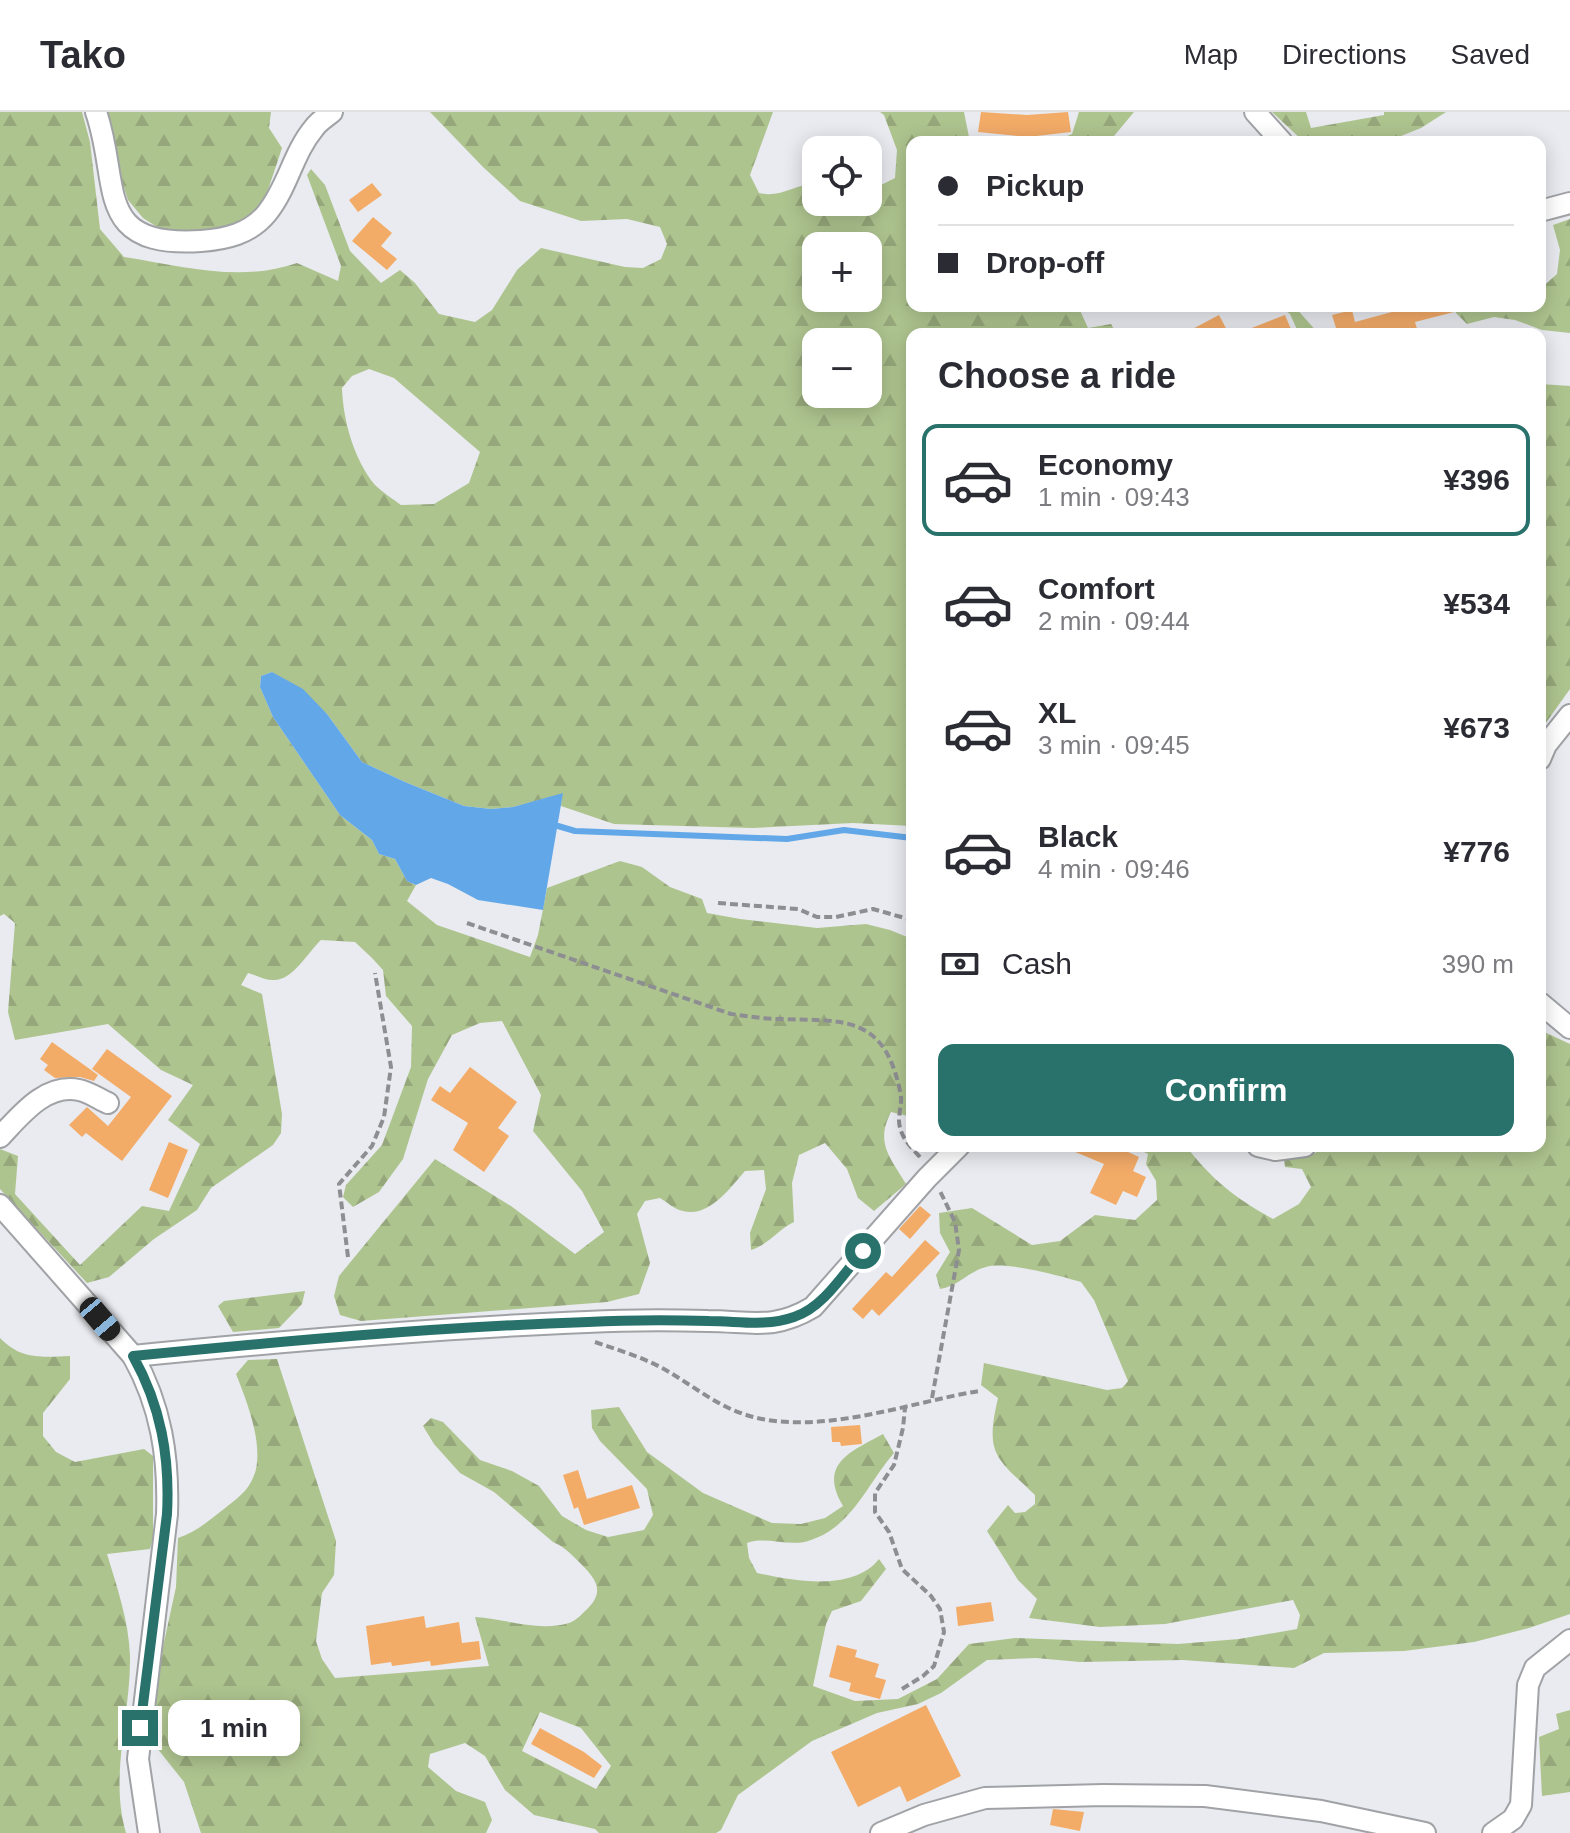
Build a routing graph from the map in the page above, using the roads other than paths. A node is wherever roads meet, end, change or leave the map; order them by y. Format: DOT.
graph roads {
  1 [pos="96,112"];
  2 [pos="332,112"];
  3 [pos="1255,112"];
  4 [pos="1277,136"];
  5 [pos="1570,203"];
  6 [pos="1546,209"];
  7 [pos="1570,715"];
  8 [pos="1546,745"];
  9 [pos="1546,1009"];
  10 [pos="1570,1028"];
  11 [pos="108,1103"];
  12 [pos="0,1137"];
  13 [pos="953,1152"];
  14 [pos="0,1205"];
  15 [pos="133,1356"];
  16 [pos="1570,1640"];
  17 [pos="1358,1826"];
  18 [pos="149,1833"];
  19 [pos="881,1833"];
  20 [pos="1425,1833"];
  21 [pos="1493,1833"];
  1 -- 2 [label="street"];
  3 -- 4 [label="street"];
  5 -- 6 [label="street"];
  7 -- 8 [label="street"];
  9 -- 10 [label="street"];
  11 -- 12 [label="street"];
  13 -- 15 [label="street"];
  14 -- 15 [label="street"];
  15 -- 18 [label="street"];
  16 -- 21 [label="street"];
  17 -- 19 [label="street"];
  17 -- 20 [label="street"];
}
